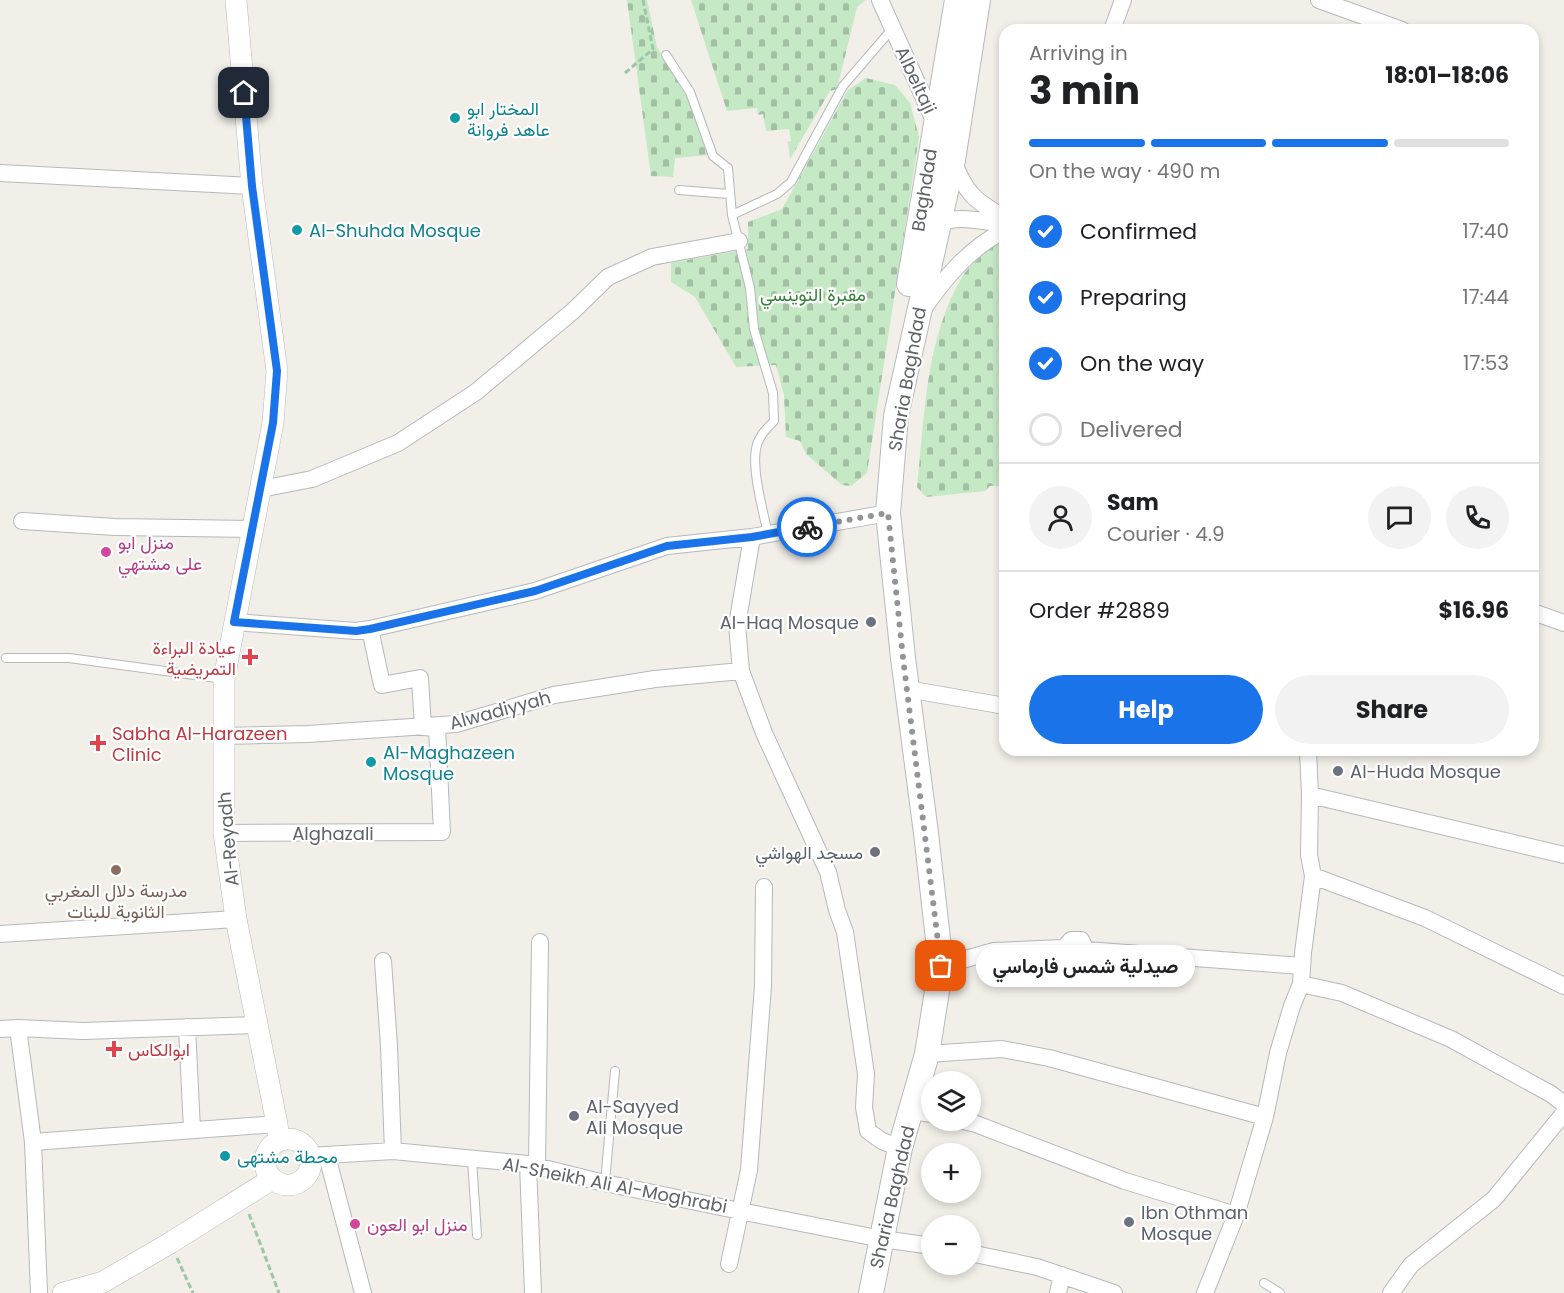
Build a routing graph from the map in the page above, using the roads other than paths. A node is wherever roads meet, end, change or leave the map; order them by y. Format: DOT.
graph roads {
  1 [pos="236,0"];
  2 [pos="880,0"];
  3 [pos="957,0"];
  4 [pos="978,0"];
  5 [pos="1123,0"];
  6 [pos="1319,0"];
  7 [pos="1114,24"];
  8 [pos="1385,24"];
  9 [pos="892,29"];
  10 [pos="666,56"];
  11 [pos="935,123"];
  12 [pos="953,160"];
  13 [pos="0,173"];
  14 [pos="252,186"];
  15 [pos="679,190"];
  16 [pos="729,194"];
  17 [pos="732,214"];
  18 [pos="999,214"];
  19 [pos="999,223"];
  20 [pos="937,225"];
  21 [pos="999,234"];
  22 [pos="739,241"];
  23 [pos="916,318"];
  24 [pos="903,382"];
  25 [pos="261,489"];
  26 [pos="888,513"];
  27 [pos="22,521"];
  28 [pos="253,529"];
  29 [pos="760,535"];
  30 [pos="1539,614"];
  31 [pos="234,622"];
  32 [pos="1564,623"];
  33 [pos="370,629"];
  34 [pos="6,658"];
  35 [pos="741,671"];
  36 [pos="224,679"];
  37 [pos="907,689"];
  38 [pos="999,705"];
  39 [pos="423,727"];
  40 [pos="223,736"];
  41 [pos="1308,756"];
  42 [pos="1310,795"];
  43 [pos="224,833"];
  44 [pos="1564,855"];
  45 [pos="1313,876"];
  46 [pos="764,887"];
  47 [pos="236,919"];
  48 [pos="0,934"];
  49 [pos="540,942"];
  50 [pos="383,961"];
  51 [pos="941,966"];
  52 [pos="1302,966"];
  53 [pos="1301,984"];
  54 [pos="1564,986"];
  55 [pos="258,1025"];
  56 [pos="187,1027"];
  57 [pos="18,1028"];
  58 [pos="0,1029"];
  59 [pos="927,1054"];
  60 [pos="615,1071"];
  61 [pos="926,1071"];
  62 [pos="1564,1104"];
  63 [pos="1564,1113"];
  64 [pos="921,1115"];
  65 [pos="1265,1117"];
  66 [pos="981,1126"];
  67 [pos="192,1130"];
  68 [pos="278,1133"];
  69 [pos="33,1142"];
  70 [pos="900,1148"];
  71 [pos="393,1151"];
  72 [pos="318,1156"];
  73 [pos="472,1159"];
  74 [pos="532,1165"];
  75 [pos="272,1179"];
  76 [pos="605,1182"];
  77 [pos="740,1210"];
  78 [pos="1236,1215"];
  79 [pos="477,1235"];
  80 [pos="882,1239"];
  81 [pos="921,1244"];
  82 [pos="981,1255"];
  83 [pos="729,1264"];
  84 [pos="1062,1275"];
  85 [pos="1264,1283"];
  86 [pos="39,1293"];
  87 [pos="63,1293"];
  88 [pos="363,1293"];
  89 [pos="533,1293"];
  90 [pos="871,1293"];
  91 [pos="1058,1293"];
  92 [pos="1114,1293"];
  93 [pos="1205,1293"];
  94 [pos="1280,1293"];
  95 [pos="1391,1293"];
  1 -- 14 [label="street, Al-Reyadh"];
  2 -- 9 [label="street, Albeltaji"];
  3 -- 11 [label="main road, Baghdad"];
  4 -- 12 [label="main road, Sharia Baghdad"];
  5 -- 7 [label="street"];
  6 -- 8 [label="street"];
  9 -- 11 [label="street, Albeltaji"];
  9 -- 17 [label="lane"];
  10 -- 16 [label="lane"];
  11 -- 12 [label="street, Albeltaji"];
  11 -- 24 [label="main road, Baghdad"];
  12 -- 18 [label="street, Albeltaji"];
  12 -- 20 [label="main road, Sharia Baghdad"];
  13 -- 14 [label="street"];
  14 -- 25 [label="street, Al-Reyadh"];
  15 -- 16 [label="lane"];
  16 -- 17 [label="lane"];
  17 -- 22 [label="lane"];
  19 -- 20 [label="street"];
  20 -- 23 [label="main road, Sharia Baghdad"];
  21 -- 23 [label="street"];
  22 -- 25 [label="street"];
  22 -- 29 [label="lane"];
  23 -- 24 [label="main road, Sharia Baghdad"];
  24 -- 26 [label="main road, Sharia Baghdad"];
  25 -- 28 [label="street, Al-Reyadh"];
  26 -- 29 [label="street"];
  26 -- 37 [label="main road, Sharia Baghdad"];
  27 -- 28 [label="street"];
  28 -- 31 [label="street, Al-Reyadh"];
  29 -- 33 [label="street"];
  29 -- 35 [label="street"];
  30 -- 32 [label="street"];
  31 -- 33 [label="street"];
  31 -- 36 [label="street, Al-Reyadh"];
  33 -- 39 [label="street"];
  34 -- 36 [label="lane"];
  35 -- 39 [label="street, Alwadiyyah"];
  35 -- 70 [label="street"];
  36 -- 40 [label="street, Al-Reyadh"];
  37 -- 38 [label="street"];
  37 -- 51 [label="main road, Sharia Baghdad"];
  39 -- 40 [label="street, Alwadiyyah"];
  39 -- 43 [label="street, Alghazali"];
  40 -- 43 [label="street, Al-Reyadh"];
  41 -- 42 [label="street"];
  42 -- 44 [label="street"];
  42 -- 45 [label="street"];
  43 -- 47 [label="street, Al-Reyadh"];
  45 -- 52 [label="street"];
  45 -- 54 [label="street"];
  46 -- 77 [label="street"];
  47 -- 48 [label="street"];
  47 -- 55 [label="street, Al-Reyadh"];
  49 -- 74 [label="street"];
  50 -- 71 [label="street"];
  51 -- 52 [label="street"];
  51 -- 59 [label="main road, Sharia Baghdad"];
  52 -- 53 [label="street"];
  53 -- 62 [label="street"];
  53 -- 65 [label="street"];
  55 -- 56 [label="street"];
  55 -- 68 [label="street, Al-Reyadh"];
  56 -- 57 [label="street"];
  56 -- 67 [label="street"];
  57 -- 58 [label="street"];
  57 -- 69 [label="street"];
  59 -- 61 [label="main road, Sharia Baghdad"];
  59 -- 65 [label="street"];
  60 -- 76 [label="lane"];
  63 -- 95 [label="street"];
  64 -- 70 [label="main road, Sharia Baghdad"];
  65 -- 78 [label="street"];
  66 -- 78 [label="street"];
  67 -- 68 [label="street"];
  67 -- 69 [label="street"];
  68 -- 72 [label="street"];
  68 -- 75 [label="street"];
  69 -- 86 [label="street"];
  70 -- 80 [label="main road, Sharia Baghdad"];
  71 -- 72 [label="street, Al-Sheikh Ali Al-Moghrabi"];
  71 -- 73 [label="street, Al-Sheikh Ali Al-Moghrabi"];
  72 -- 75 [label="street"];
  72 -- 88 [label="street"];
  73 -- 74 [label="street, Al-Sheikh Ali Al-Moghrabi"];
  73 -- 79 [label="lane"];
  74 -- 76 [label="street, Al-Sheikh Ali Al-Moghrabi"];
  74 -- 89 [label="street"];
  75 -- 87 [label="street"];
  76 -- 77 [label="street, Al-Sheikh Ali Al-Moghrabi"];
  77 -- 80 [label="street, Al-Sheikh Ali Al-Moghrabi"];
  77 -- 83 [label="street"];
  78 -- 93 [label="street"];
  80 -- 81 [label="street, Al-Sheikh Ali Al-Moghrabi"];
  80 -- 90 [label="main road, Sharia Baghdad"];
  82 -- 84 [label="street"];
  84 -- 91 [label="street"];
  84 -- 92 [label="street"];
  85 -- 94 [label="lane"];
}
